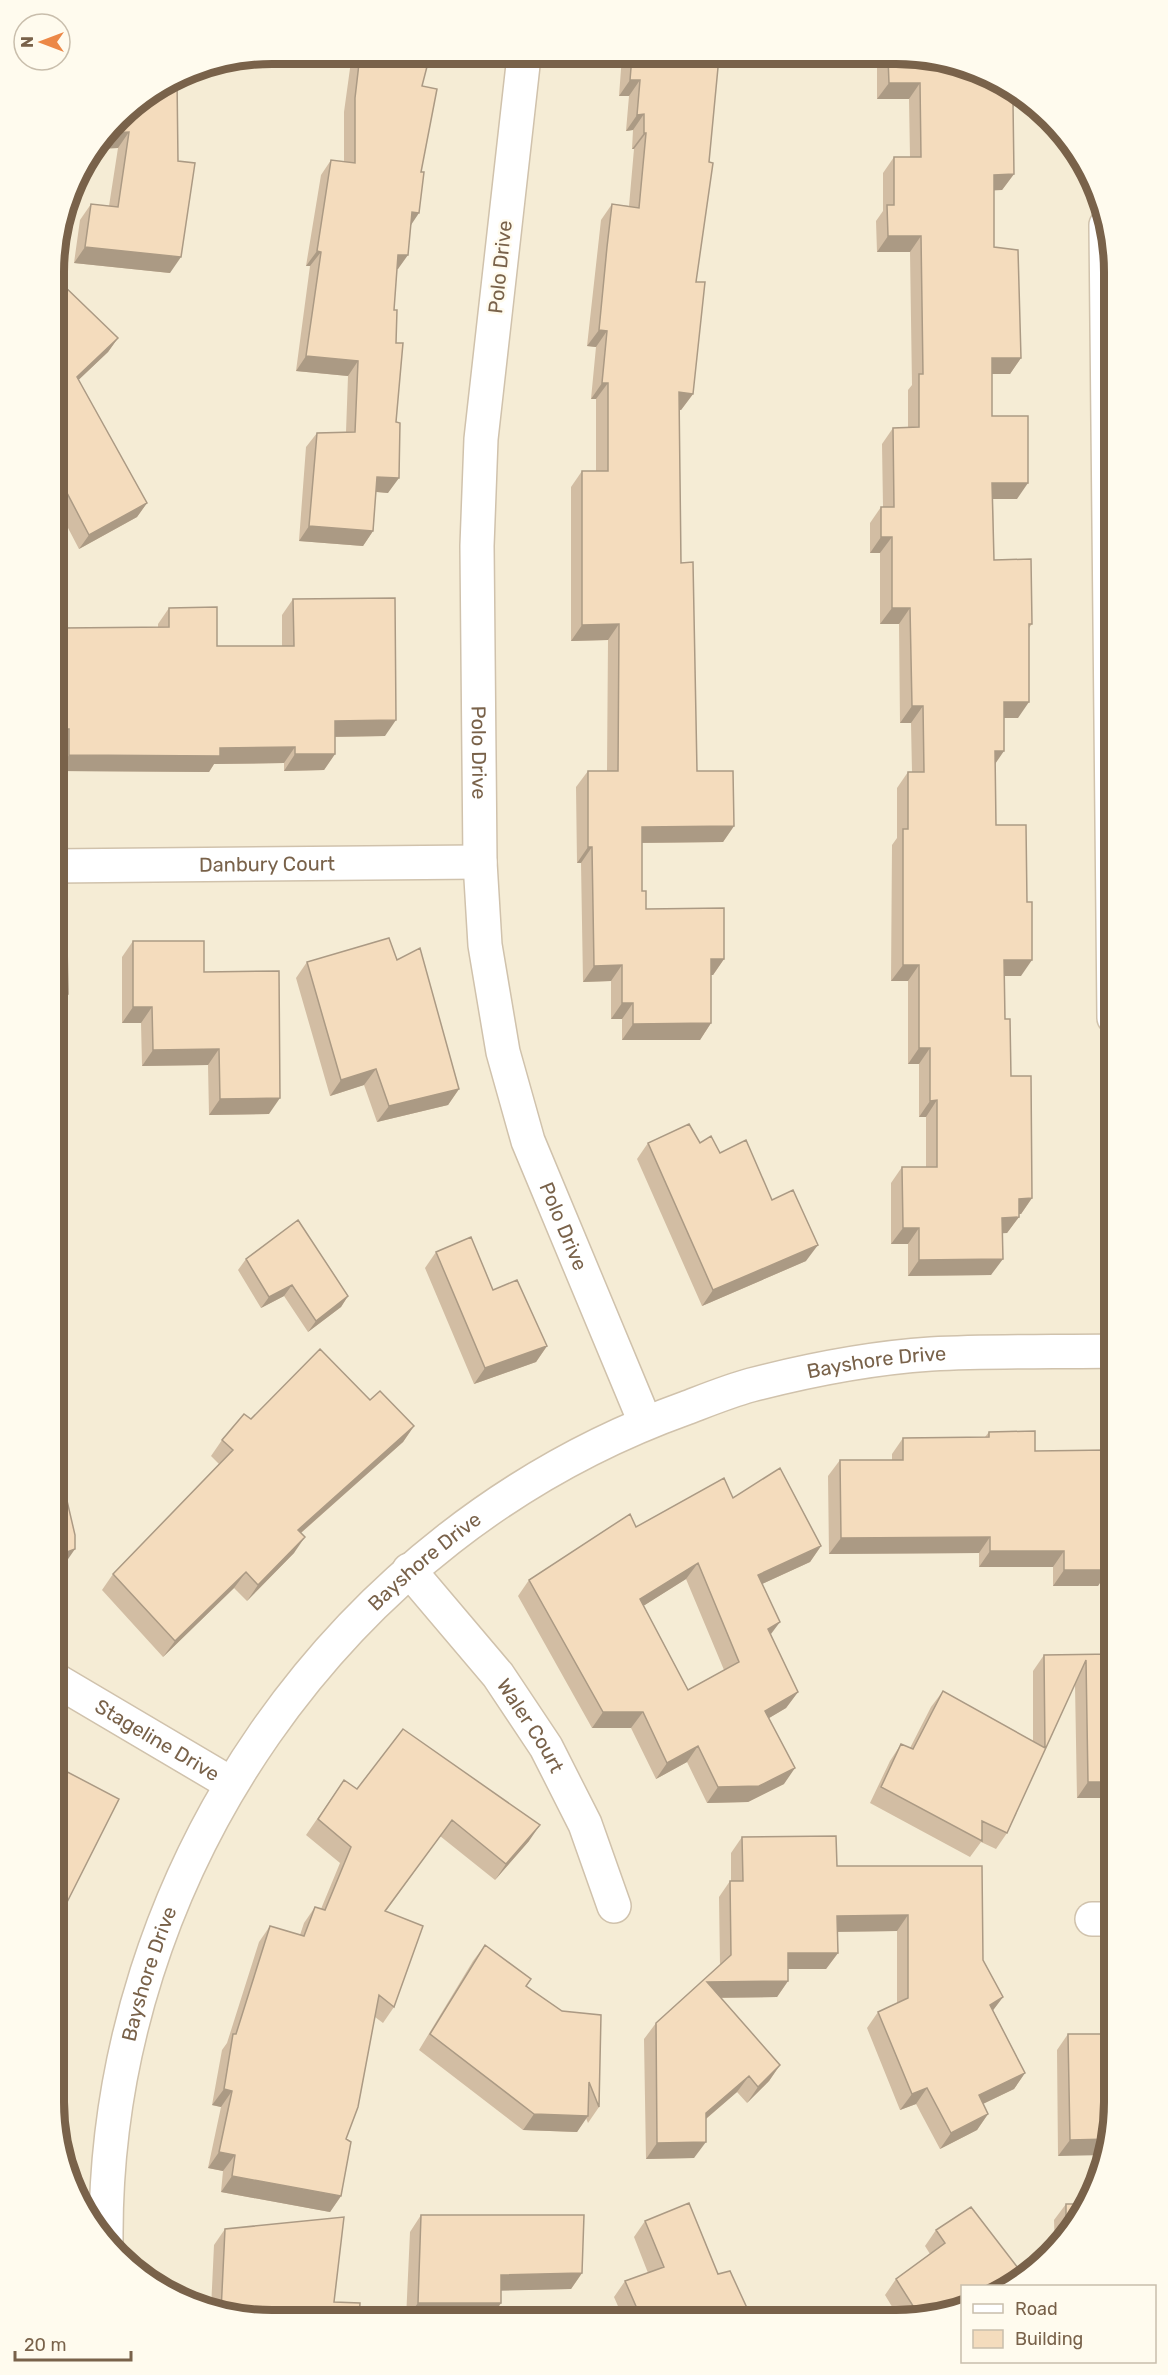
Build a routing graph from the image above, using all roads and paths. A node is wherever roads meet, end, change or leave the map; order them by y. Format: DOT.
graph roads {
  1 [pos="523,64"];
  2 [pos="480,862"];
  3 [pos="65,866"];
  4 [pos="1103,1351"];
  5 [pos="645,1422"];
  6 [pos="409,1570"];
  7 [pos="64,1685"];
  8 [pos="230,1783"];
  9 [pos="614,1906"];
  10 [pos="105,2227"];
  1 -- 2 [label="street, Polo Drive"];
  2 -- 3 [label="street, Danbury Court"];
  2 -- 5 [label="street, Polo Drive"];
  4 -- 5 [label="street, Bayshore Drive"];
  5 -- 6 [label="street, Bayshore Drive"];
  6 -- 8 [label="street, Bayshore Drive"];
  6 -- 9 [label="street, Waler Court"];
  7 -- 8 [label="street, Stageline Drive"];
  8 -- 10 [label="street, Bayshore Drive"];
}
